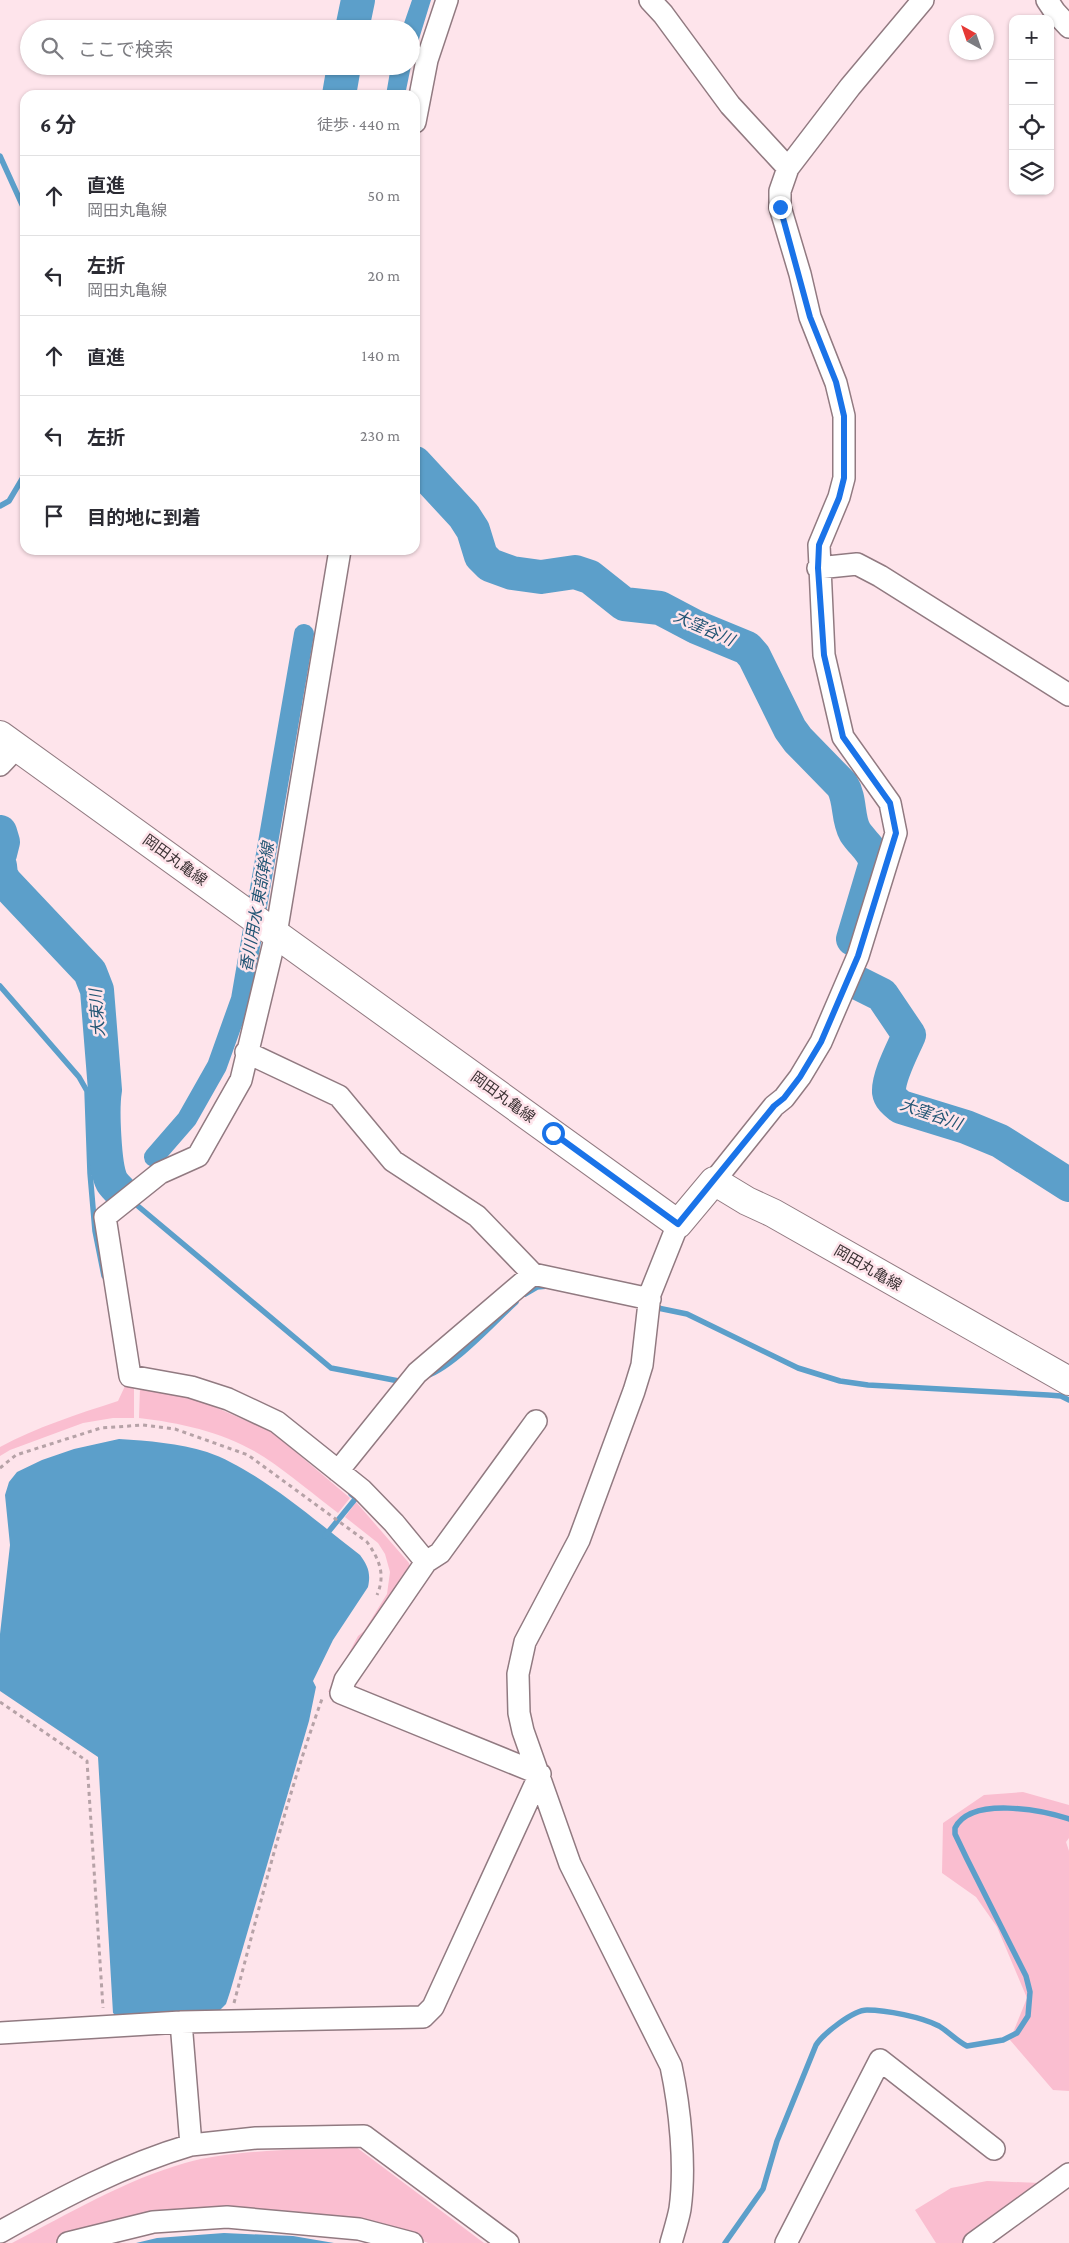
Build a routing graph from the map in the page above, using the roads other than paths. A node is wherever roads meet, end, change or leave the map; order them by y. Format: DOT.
graph roads {
  1 [pos="446,0"];
  2 [pos="650,0"];
  3 [pos="923,0"];
  4 [pos="1047,0"];
  5 [pos="1069,27"];
  6 [pos="420,94"];
  7 [pos="788,168"];
  8 [pos="339,555"];
  9 [pos="818,568"];
  10 [pos="1069,695"];
  11 [pos="6,749"];
  12 [pos="270,930"];
  13 [pos="246,1052"];
  14 [pos="714,1181"];
  15 [pos="678,1224"];
  16 [pos="533,1274"];
  17 [pos="649,1305"];
  18 [pos="1069,1381"];
  19 [pos="536,1421"];
  20 [pos="338,1472"];
  21 [pos="426,1562"];
  22 [pos="540,1774"];
  23 [pos="182,2022"];
  24 [pos="0,2033"];
  25 [pos="191,2145"];
  26 [pos="994,2148"];
  27 [pos="1069,2174"];
  28 [pos="0,2232"];
  29 [pos="68,2243"];
  30 [pos="412,2243"];
  31 [pos="508,2243"];
  32 [pos="671,2243"];
  33 [pos="786,2243"];
  34 [pos="974,2243"];
  1 -- 6 [label="street"];
  2 -- 7 [label="street"];
  3 -- 7 [label="street"];
  4 -- 5 [label="street"];
  7 -- 9 [label="street"];
  8 -- 12 [label="street"];
  9 -- 10 [label="street"];
  9 -- 14 [label="street"];
  11 -- 12 [label="main road, 岡田丸亀線"];
  12 -- 13 [label="street"];
  12 -- 15 [label="main road, 岡田丸亀線"];
  13 -- 16 [label="street"];
  13 -- 20 [label="street"];
  14 -- 15 [label="main road"];
  14 -- 18 [label="main road, 岡田丸亀線"];
  15 -- 17 [label="street"];
  16 -- 17 [label="street"];
  16 -- 20 [label="street"];
  17 -- 22 [label="street"];
  19 -- 21 [label="street"];
  20 -- 21 [label="street"];
  21 -- 22 [label="street"];
  22 -- 23 [label="street"];
  22 -- 32 [label="street"];
  23 -- 24 [label="street"];
  23 -- 25 [label="street"];
  25 -- 28 [label="street"];
  25 -- 31 [label="street"];
  26 -- 33 [label="street"];
  27 -- 34 [label="street"];
  29 -- 30 [label="street"];
}
